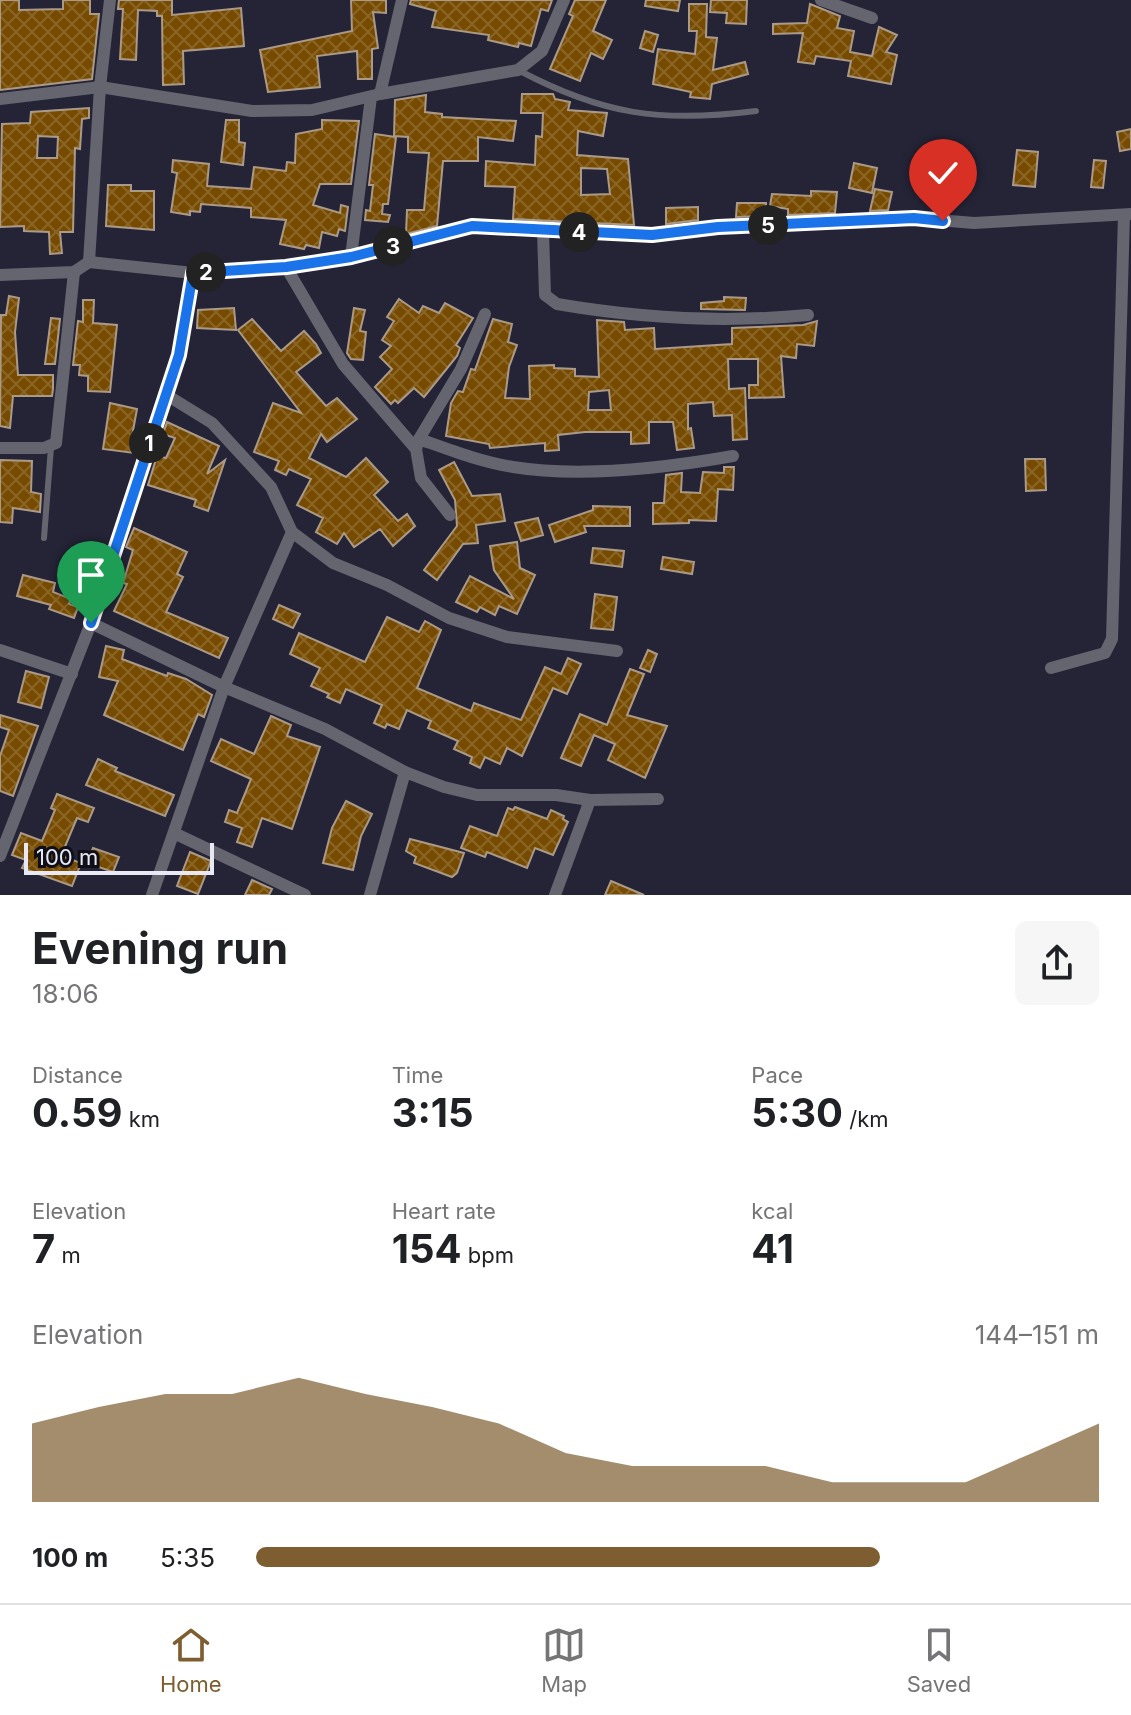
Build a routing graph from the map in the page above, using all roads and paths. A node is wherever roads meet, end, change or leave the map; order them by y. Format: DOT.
graph roads {
  1 [pos="110,0"];
  2 [pos="402,0"];
  3 [pos="564,0"];
  4 [pos="821,0"];
  5 [pos="872,18"];
  6 [pos="518,70"];
  7 [pos="100,87"];
  8 [pos="376,95"];
  9 [pos="0,99"];
  10 [pos="756,111"];
  11 [pos="1127,214"];
  12 [pos="543,231"];
  13 [pos="351,257"];
  14 [pos="89,262"];
  15 [pos="286,267"];
  16 [pos="74,272"];
  17 [pos="193,273"];
  18 [pos="0,275"];
  19 [pos="485,314"];
  20 [pos="808,315"];
  21 [pos="165,394"];
  22 [pos="417,444"];
  23 [pos="51,447"];
  24 [pos="0,448"];
  25 [pos="733,456"];
  26 [pos="450,515"];
  27 [pos="292,532"];
  28 [pos="44,538"];
  29 [pos="91,623"];
  30 [pos="0,650"];
  31 [pos="617,651"];
  32 [pos="1051,668"];
  33 [pos="72,674"];
  34 [pos="224,687"];
  35 [pos="405,772"];
  36 [pos="658,799"];
  37 [pos="590,800"];
  38 [pos="0,815"];
  39 [pos="14,821"];
  40 [pos="176,834"];
  41 [pos="0,856"];
  42 [pos="152,895"];
  43 [pos="305,895"];
  44 [pos="370,895"];
  45 [pos="555,895"];
  1 -- 7 [label="street"];
  2 -- 8 [label="street"];
  3 -- 6 [label="street"];
  4 -- 5 [label="street"];
  6 -- 8 [label="street"];
  6 -- 10 [label="lane"];
  7 -- 8 [label="street"];
  7 -- 9 [label="street"];
  7 -- 14 [label="street"];
  8 -- 13 [label="street"];
  11 -- 12 [label="street"];
  11 -- 32 [label="street"];
  12 -- 13 [label="street"];
  12 -- 20 [label="street"];
  13 -- 15 [label="street"];
  14 -- 16 [label="street"];
  14 -- 17 [label="street"];
  15 -- 17 [label="street"];
  15 -- 22 [label="street"];
  16 -- 18 [label="street"];
  16 -- 23 [label="street"];
  17 -- 21 [label="street"];
  19 -- 22 [label="street"];
  21 -- 27 [label="street"];
  21 -- 29 [label="street"];
  22 -- 25 [label="street"];
  22 -- 26 [label="street"];
  23 -- 24 [label="street"];
  23 -- 28 [label="lane"];
  27 -- 31 [label="street"];
  27 -- 34 [label="street"];
  29 -- 33 [label="street"];
  29 -- 34 [label="street"];
  30 -- 33 [label="street"];
  33 -- 39 [label="street"];
  34 -- 35 [label="street"];
  34 -- 40 [label="street"];
  35 -- 37 [label="street"];
  35 -- 44 [label="street"];
  36 -- 37 [label="street"];
  37 -- 45 [label="street"];
  38 -- 39 [label="street"];
  39 -- 41 [label="street"];
  40 -- 42 [label="street"];
  40 -- 43 [label="street"];
}
